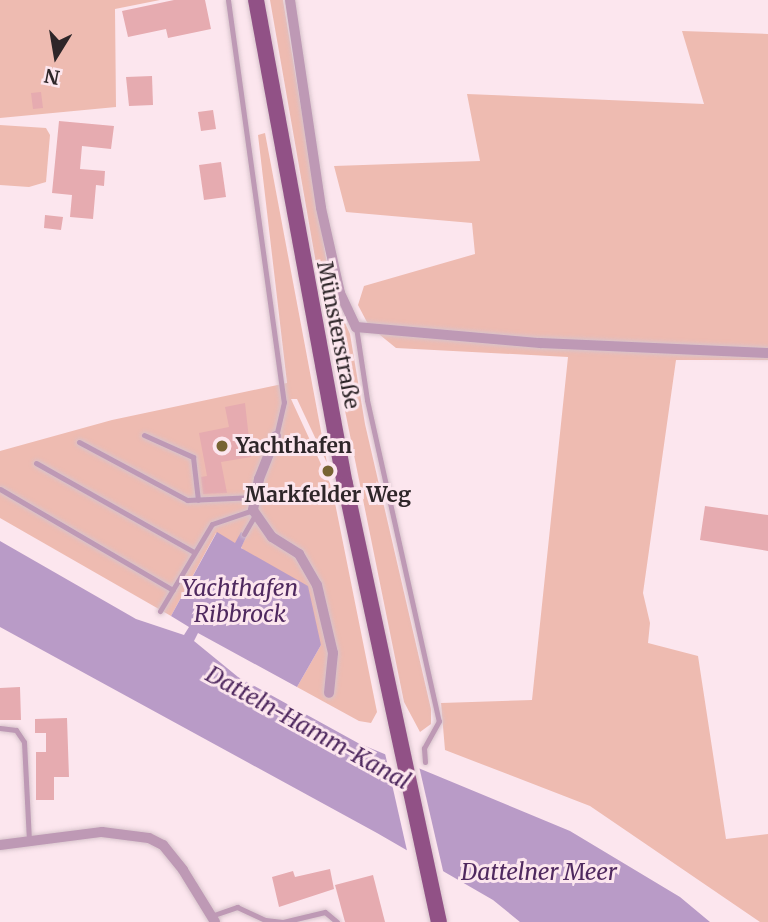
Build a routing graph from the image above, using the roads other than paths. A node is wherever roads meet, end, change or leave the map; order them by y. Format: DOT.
graph roads {
  1 [pos="228,0"];
  2 [pos="256,0"];
  3 [pos="290,0"];
  4 [pos="356,327"];
  5 [pos="768,353"];
  6 [pos="144,435"];
  7 [pos="276,436"];
  8 [pos="79,442"];
  9 [pos="36,463"];
  10 [pos="0,489"];
  11 [pos="255,497"];
  12 [pos="198,500"];
  13 [pos="254,512"];
  14 [pos="244,534"];
  15 [pos="194,552"];
  16 [pos="173,590"];
  17 [pos="160,611"];
  18 [pos="329,693"];
  19 [pos="0,728"];
  20 [pos="425,762"];
  21 [pos="29,841"];
  22 [pos="0,845"];
  23 [pos="213,919"];
  24 [pos="283,922"];
  25 [pos="337,922"];
  26 [pos="439,922"];
  1 -- 7 [label="lane"];
  2 -- 26 [label="main road, Münsterstraße"];
  3 -- 4 [label="street, Münsterstraße"];
  4 -- 5 [label="street, Münsterstraße"];
  4 -- 20 [label="lane"];
  6 -- 12 [label="lane"];
  7 -- 11 [label="street"];
  8 -- 12 [label="lane"];
  9 -- 15 [label="lane"];
  10 -- 16 [label="lane"];
  11 -- 12 [label="lane"];
  11 -- 13 [label="street"];
  13 -- 14 [label="lane"];
  13 -- 15 [label="lane"];
  13 -- 18 [label="street"];
  15 -- 16 [label="lane"];
  16 -- 17 [label="lane"];
  19 -- 21 [label="lane"];
  21 -- 22 [label="street"];
  21 -- 23 [label="street"];
  23 -- 24 [label="lane"];
  24 -- 25 [label="lane"];
}
